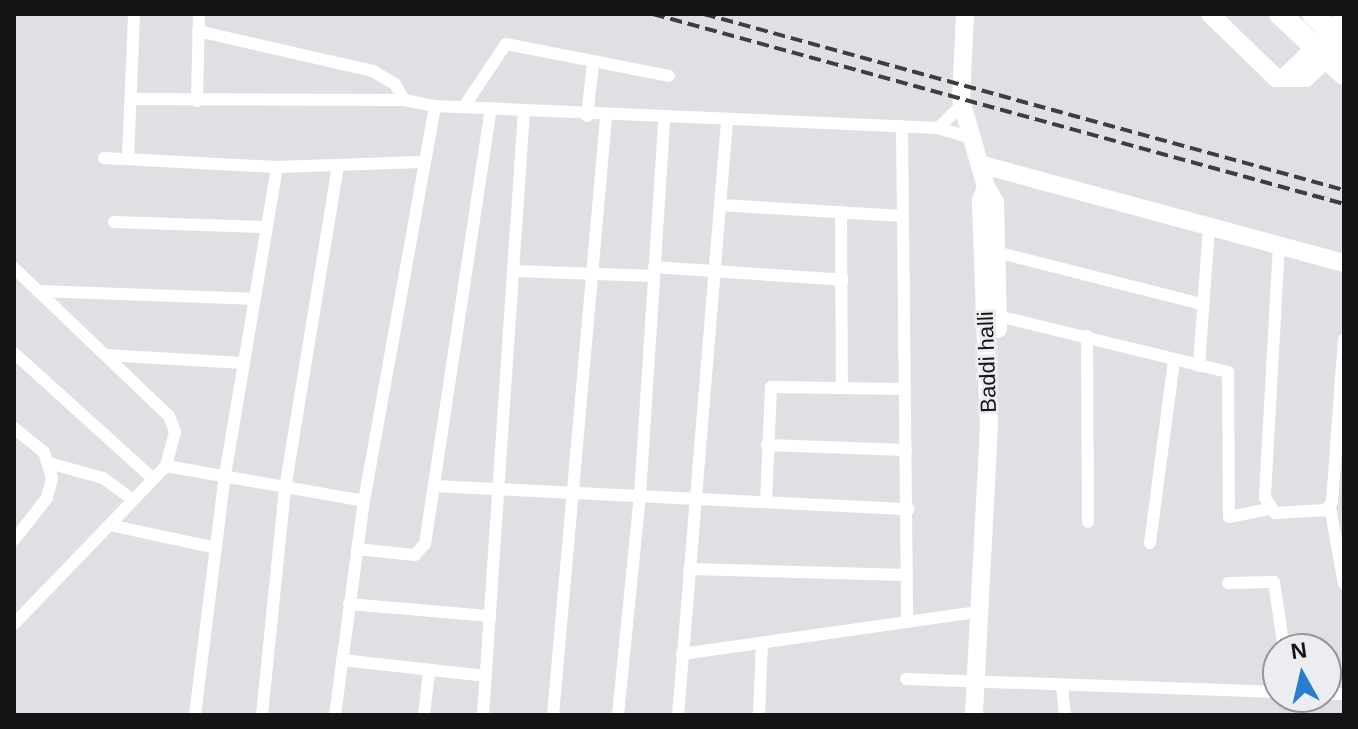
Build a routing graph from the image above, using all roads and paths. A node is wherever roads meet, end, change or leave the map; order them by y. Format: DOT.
graph roads {
  1 [pos="134,14"];
  2 [pos="199,14"];
  3 [pos="965,14"];
  4 [pos="1210,14"];
  5 [pos="1280,14"];
  6 [pos="1313,14"];
  7 [pos="1342,28"];
  8 [pos="198,31"];
  9 [pos="593,64"];
  10 [pos="1344,74"];
  11 [pos="669,76"];
  12 [pos="131,99"];
  13 [pos="404,100"];
  14 [pos="197,101"];
  15 [pos="465,105"];
  16 [pos="962,105"];
  17 [pos="435,106"];
  18 [pos="491,108"];
  19 [pos="524,110"];
  20 [pos="587,116"];
  21 [pos="606,118"];
  22 [pos="664,120"];
  23 [pos="727,121"];
  24 [pos="902,126"];
  25 [pos="938,128"];
  26 [pos="974,139"];
  27 [pos="104,158"];
  28 [pos="128,158"];
  29 [pos="421,162"];
  30 [pos="983,165"];
  31 [pos="338,166"];
  32 [pos="277,167"];
  33 [pos="986,187"];
  34 [pos="721,205"];
  35 [pos="841,212"];
  36 [pos="901,216"];
  37 [pos="114,222"];
  38 [pos="1209,226"];
  39 [pos="265,227"];
  40 [pos="1279,245"];
  41 [pos="996,252"];
  42 [pos="1344,263"];
  43 [pos="15,270"];
  44 [pos="514,271"];
  45 [pos="717,271"];
  46 [pos="590,272"];
  47 [pos="654,272"];
  48 [pos="843,280"];
  49 [pos="38,291"];
  50 [pos="252,299"];
  51 [pos="1202,304"];
  52 [pos="998,316"];
  53 [pos="1087,336"];
  54 [pos="1344,339"];
  55 [pos="14,353"];
  56 [pos="105,355"];
  57 [pos="1174,361"];
  58 [pos="243,363"];
  59 [pos="1199,366"];
  60 [pos="842,387"];
  61 [pos="905,389"];
  62 [pos="14,428"];
  63 [pos="767,445"];
  64 [pos="906,450"];
  65 [pos="49,463"];
  66 [pos="166,466"];
  67 [pos="225,475"];
  68 [pos="150,476"];
  69 [pos="434,486"];
  70 [pos="285,489"];
  71 [pos="497,491"];
  72 [pos="572,495"];
  73 [pos="640,495"];
  74 [pos="695,498"];
  75 [pos="133,500"];
  76 [pos="364,501"];
  77 [pos="766,502"];
  78 [pos="1330,507"];
  79 [pos="908,509"];
  80 [pos="1269,509"];
  81 [pos="1088,522"];
  82 [pos="114,526"];
  83 [pos="14,540"];
  84 [pos="1150,543"];
  85 [pos="216,548"];
  86 [pos="357,549"];
  87 [pos="689,569"];
  88 [pos="907,575"];
  89 [pos="1228,583"];
  90 [pos="1344,584"];
  91 [pos="349,604"];
  92 [pos="19,610"];
  93 [pos="978,612"];
  94 [pos="490,616"];
  95 [pos="907,619"];
  96 [pos="14,624"];
  97 [pos="1282,633"];
  98 [pos="762,644"];
  99 [pos="682,654"];
  100 [pos="342,660"];
  101 [pos="429,672"];
  102 [pos="486,676"];
  103 [pos="906,679"];
  104 [pos="979,680"];
  105 [pos="1062,686"];
  106 [pos="1262,692"];
  107 [pos="195,715"];
  108 [pos="262,715"];
  109 [pos="335,715"];
  110 [pos="424,715"];
  111 [pos="483,715"];
  112 [pos="553,715"];
  113 [pos="618,715"];
  114 [pos="678,715"];
  115 [pos="759,715"];
  116 [pos="974,715"];
  117 [pos="985,715"];
  118 [pos="1065,715"];
  1 -- 12 [label="street"];
  2 -- 8 [label="street"];
  3 -- 16 [label="street, Baddi halli"];
  4 -- 7 [label="street"];
  5 -- 10 [label="highway"];
  6 -- 7 [label="highway"];
  8 -- 13 [label="street"];
  8 -- 14 [label="street"];
  9 -- 11 [label="street"];
  9 -- 15 [label="street"];
  9 -- 20 [label="street"];
  12 -- 14 [label="street"];
  12 -- 28 [label="street"];
  13 -- 14 [label="street"];
  13 -- 17 [label="street"];
  15 -- 17 [label="street"];
  15 -- 18 [label="street"];
  16 -- 25 [label="street"];
  16 -- 26 [label="street, Baddi halli"];
  17 -- 29 [label="street"];
  18 -- 19 [label="street"];
  18 -- 69 [label="street"];
  19 -- 20 [label="street"];
  19 -- 44 [label="street"];
  20 -- 21 [label="street"];
  21 -- 22 [label="street"];
  21 -- 46 [label="street"];
  22 -- 23 [label="street"];
  22 -- 47 [label="street"];
  23 -- 24 [label="street"];
  23 -- 34 [label="street"];
  24 -- 25 [label="street"];
  24 -- 36 [label="street"];
  25 -- 26 [label="street"];
  26 -- 30 [label="street, Baddi halli"];
  27 -- 28 [label="street"];
  28 -- 32 [label="street"];
  29 -- 31 [label="street"];
  29 -- 76 [label="street"];
  30 -- 33 [label="street, Baddi halli"];
  30 -- 38 [label="street"];
  31 -- 32 [label="street"];
  31 -- 70 [label="street"];
  32 -- 39 [label="street"];
  33 -- 41 [label="street"];
  33 -- 93 [label="street, Baddi halli"];
  34 -- 35 [label="street"];
  34 -- 45 [label="street"];
  35 -- 36 [label="street"];
  35 -- 48 [label="street"];
  36 -- 61 [label="street"];
  37 -- 39 [label="street"];
  38 -- 40 [label="street"];
  38 -- 51 [label="street"];
  39 -- 50 [label="street"];
  40 -- 42 [label="street"];
  40 -- 80 [label="street"];
  41 -- 51 [label="street"];
  41 -- 52 [label="street"];
  43 -- 49 [label="street"];
  44 -- 46 [label="street"];
  44 -- 71 [label="street"];
  45 -- 47 [label="street"];
  45 -- 48 [label="street"];
  45 -- 74 [label="street"];
  46 -- 47 [label="street"];
  46 -- 72 [label="street"];
  47 -- 73 [label="street"];
  48 -- 60 [label="street"];
  49 -- 50 [label="street"];
  49 -- 56 [label="street"];
  50 -- 58 [label="street"];
  51 -- 59 [label="street"];
  52 -- 53 [label="street"];
  52 -- 104 [label="street"];
  53 -- 57 [label="street"];
  53 -- 81 [label="street"];
  54 -- 78 [label="street"];
  55 -- 68 [label="street"];
  56 -- 58 [label="street"];
  56 -- 66 [label="street"];
  57 -- 59 [label="street"];
  57 -- 84 [label="street"];
  58 -- 67 [label="street"];
  59 -- 80 [label="street"];
  60 -- 61 [label="street"];
  60 -- 63 [label="street"];
  61 -- 64 [label="street"];
  62 -- 65 [label="street"];
  63 -- 64 [label="street"];
  63 -- 77 [label="street"];
  64 -- 79 [label="street"];
  65 -- 75 [label="street"];
  65 -- 83 [label="street"];
  66 -- 67 [label="street"];
  66 -- 68 [label="street"];
  67 -- 70 [label="street"];
  67 -- 85 [label="street"];
  68 -- 75 [label="street"];
  69 -- 71 [label="street"];
  69 -- 86 [label="street"];
  70 -- 76 [label="street"];
  70 -- 108 [label="street"];
  71 -- 72 [label="street"];
  71 -- 94 [label="street"];
  72 -- 73 [label="street"];
  72 -- 112 [label="street"];
  73 -- 74 [label="street"];
  73 -- 113 [label="street"];
  74 -- 77 [label="street"];
  74 -- 87 [label="street"];
  75 -- 82 [label="street"];
  76 -- 86 [label="street"];
  77 -- 79 [label="street"];
  78 -- 80 [label="street"];
  78 -- 90 [label="street"];
  79 -- 88 [label="street"];
  82 -- 85 [label="street"];
  82 -- 92 [label="street"];
  85 -- 107 [label="street"];
  86 -- 91 [label="street"];
  87 -- 88 [label="street"];
  87 -- 99 [label="street"];
  88 -- 95 [label="street"];
  89 -- 97 [label="street"];
  91 -- 94 [label="street"];
  91 -- 100 [label="street"];
  92 -- 96 [label="street"];
  93 -- 95 [label="street"];
  93 -- 104 [label="street, Baddi halli"];
  94 -- 102 [label="street"];
  95 -- 98 [label="street"];
  98 -- 99 [label="street"];
  98 -- 115 [label="street"];
  99 -- 114 [label="street"];
  100 -- 101 [label="street"];
  100 -- 109 [label="street"];
  101 -- 102 [label="street"];
  101 -- 110 [label="street"];
  102 -- 111 [label="street"];
  103 -- 104 [label="street"];
  104 -- 105 [label="street"];
  104 -- 116 [label="street, Baddi halli"];
  104 -- 117 [label="street"];
  105 -- 106 [label="street"];
  105 -- 118 [label="street"];
}
